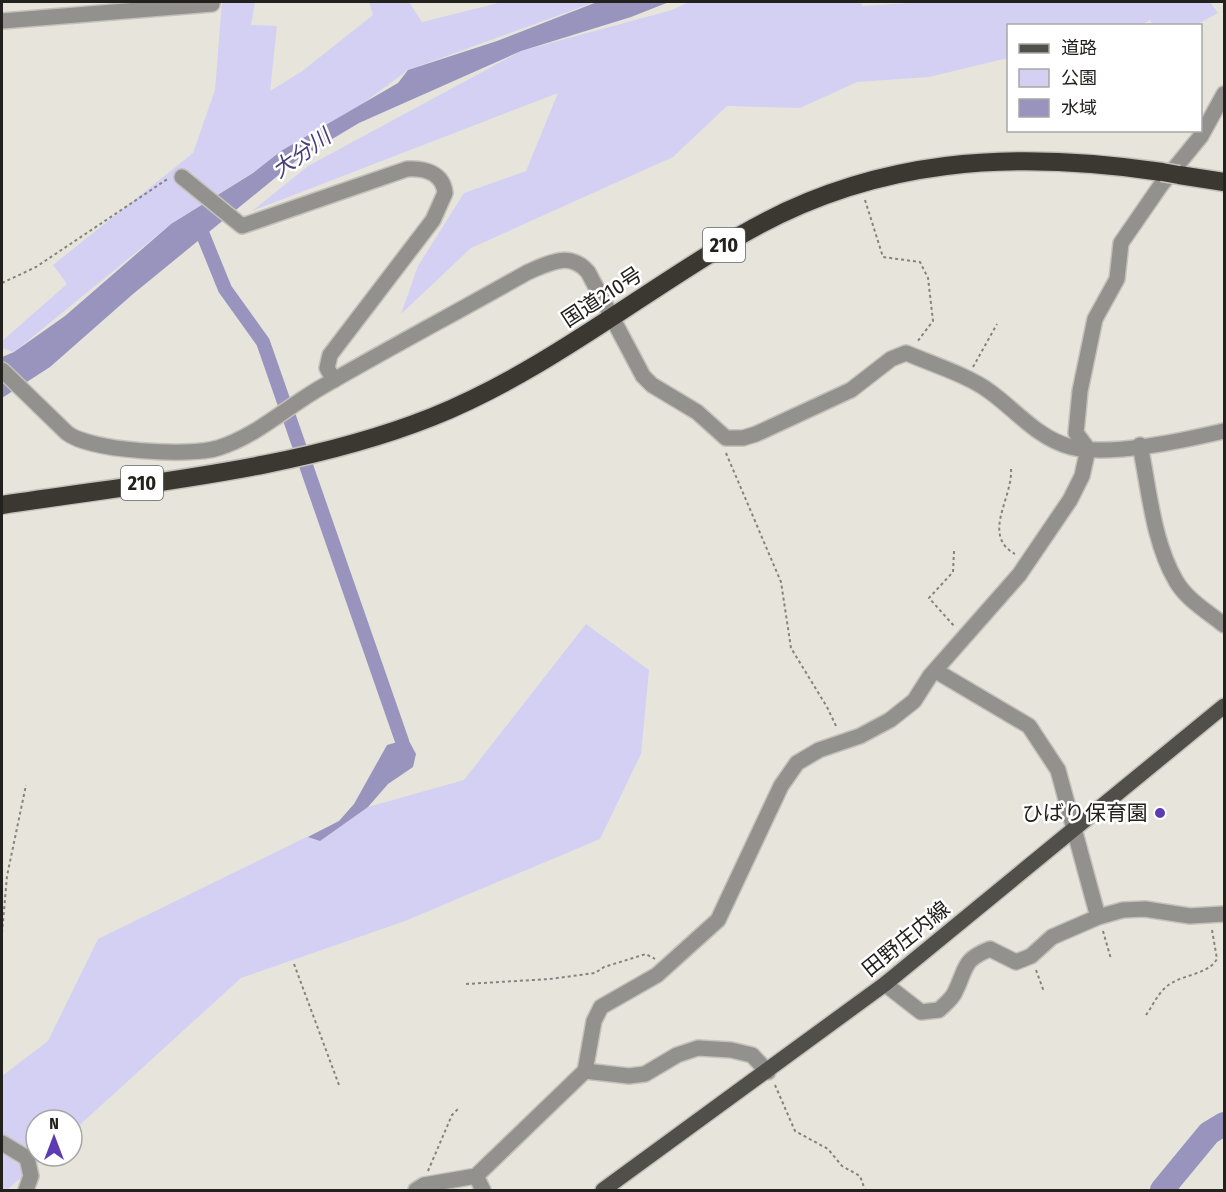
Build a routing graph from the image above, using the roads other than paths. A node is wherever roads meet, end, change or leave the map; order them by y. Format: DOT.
graph roads {
  1 [pos="212,2"];
  2 [pos="2,21"];
  3 [pos="1224,94"];
  4 [pos="182,177"];
  5 [pos="1224,182"];
  6 [pos="612,318"];
  7 [pos="2,370"];
  8 [pos="334,380"];
  9 [pos="1224,431"];
  10 [pos="1140,445"];
  11 [pos="1088,449"];
  12 [pos="2,505"];
  13 [pos="1224,625"];
  14 [pos="936,671"];
  15 [pos="1224,706"];
  16 [pos="1076,828"];
  17 [pos="1224,914"];
  18 [pos="1098,917"];
  19 [pos="885,984"];
  20 [pos="585,1071"];
  21 [pos="768,1072"];
  22 [pos="2,1143"];
  23 [pos="476,1176"];
  24 [pos="420,1188"];
  25 [pos="26,1191"];
  26 [pos="483,1191"];
  27 [pos="603,1191"];
  1 -- 2 [label="street"];
  3 -- 11 [label="street"];
  4 -- 8 [label="street"];
  5 -- 6 [label="highway, 国道210号 / 210"];
  6 -- 8 [label="street"];
  6 -- 11 [label="street"];
  6 -- 12 [label="highway, 国道210号 / 210"];
  7 -- 8 [label="street"];
  9 -- 10 [label="street"];
  10 -- 11 [label="street"];
  10 -- 13 [label="street"];
  11 -- 14 [label="street"];
  14 -- 16 [label="street"];
  14 -- 20 [label="street"];
  15 -- 16 [label="main road, 田野庄内線"];
  16 -- 18 [label="street"];
  16 -- 19 [label="main road, 田野庄内線"];
  17 -- 18 [label="street"];
  18 -- 19 [label="street"];
  19 -- 21 [label="main road, 田野庄内線"];
  20 -- 21 [label="street"];
  20 -- 23 [label="street"];
  21 -- 27 [label="main road, 田野庄内線"];
  22 -- 25 [label="street"];
  23 -- 24 [label="street"];
  23 -- 26 [label="street"];
}
